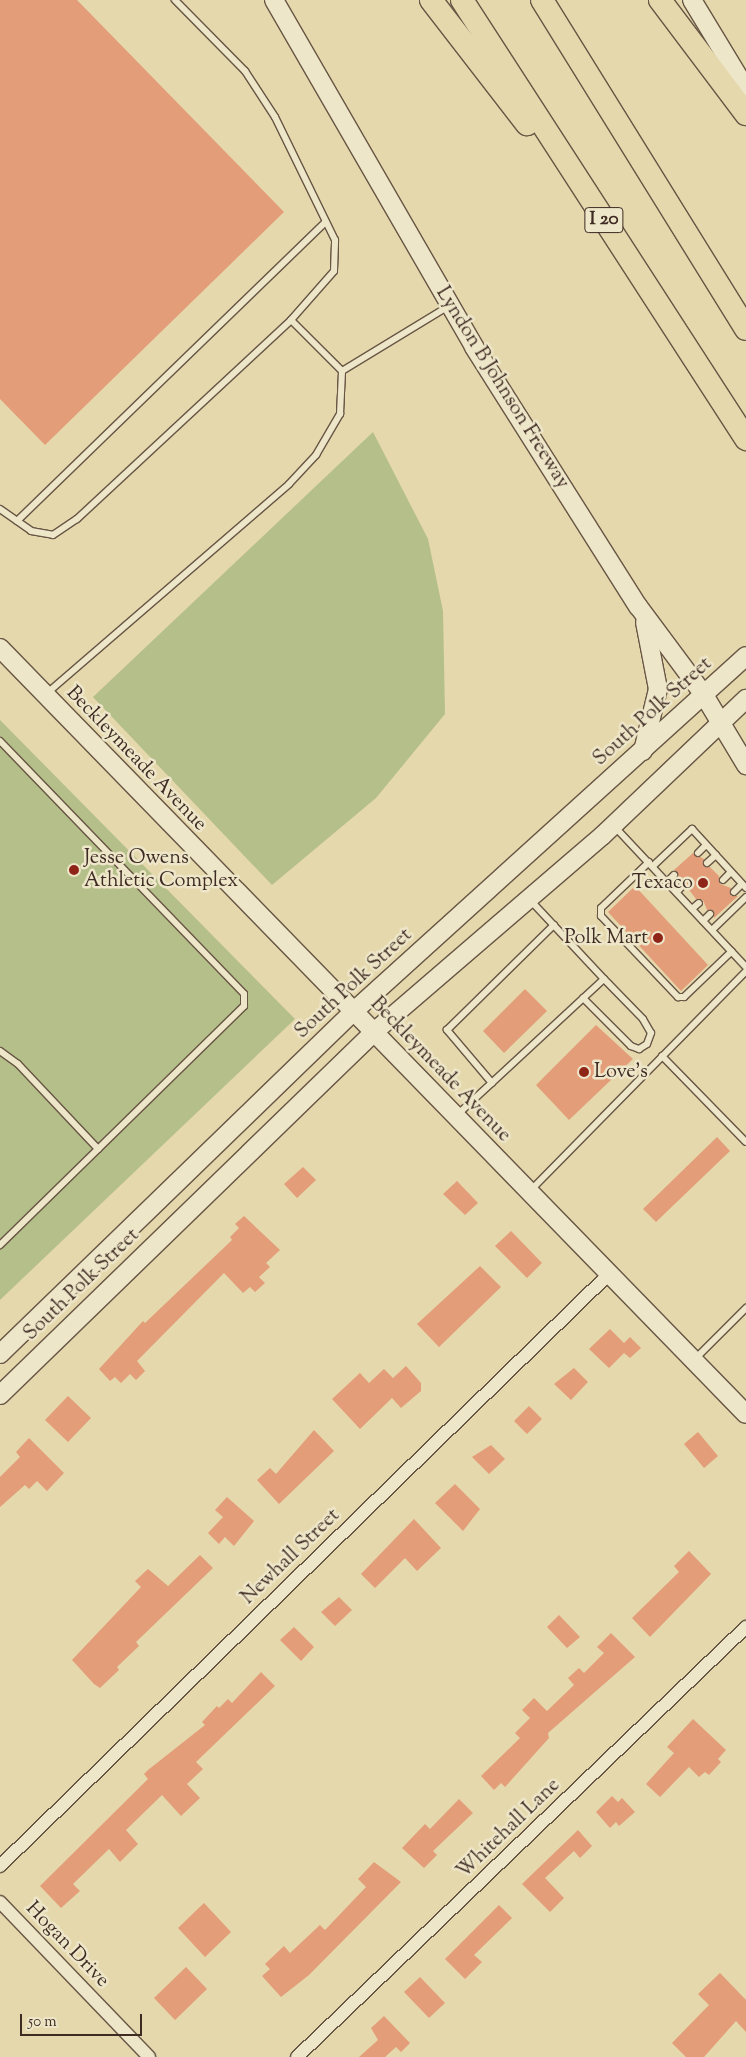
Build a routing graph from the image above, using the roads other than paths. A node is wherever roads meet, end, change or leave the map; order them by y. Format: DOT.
graph roads {
  1 [pos="175,0"];
  2 [pos="274,0"];
  3 [pos="431,0"];
  4 [pos="462,0"];
  5 [pos="542,0"];
  6 [pos="660,0"];
  7 [pos="692,0"];
  8 [pos="746,89"];
  9 [pos="746,114"];
  10 [pos="596,208"];
  11 [pos="326,222"];
  12 [pos="450,305"];
  13 [pos="291,320"];
  14 [pos="746,328"];
  15 [pos="342,371"];
  16 [pos="746,439"];
  17 [pos="0,509"];
  18 [pos="18,521"];
  19 [pos="638,606"];
  20 [pos="0,648"];
  21 [pos="746,656"];
  22 [pos="44,695"];
  23 [pos="704,695"];
  24 [pos="746,699"];
  25 [pos="719,725"];
  26 [pos="0,741"];
  27 [pos="643,751"];
  28 [pos="746,766"];
  29 [pos="614,825"];
  30 [pos="706,845"];
  31 [pos="698,853"];
  32 [pos="716,855"];
  33 [pos="707,863"];
  34 [pos="651,864"];
  35 [pos="731,872"];
  36 [pos="674,875"];
  37 [pos="723,880"];
  38 [pos="667,882"];
  39 [pos="684,885"];
  40 [pos="744,886"];
  41 [pos="676,892"];
  42 [pos="734,892"];
  43 [pos="746,897"];
  44 [pos="530,900"];
  45 [pos="699,902"];
  46 [pos="692,909"];
  47 [pos="710,914"];
  48 [pos="703,921"];
  49 [pos="554,925"];
  50 [pos="712,930"];
  51 [pos="732,951"];
  52 [pos="746,969"];
  53 [pos="604,979"];
  54 [pos="583,998"];
  55 [pos="354,1012"];
  56 [pos="374,1032"];
  57 [pos="0,1051"];
  58 [pos="662,1056"];
  59 [pos="492,1083"];
  60 [pos="456,1116"];
  61 [pos="746,1142"];
  62 [pos="98,1150"];
  63 [pos="529,1192"];
  64 [pos="0,1245"];
  65 [pos="609,1274"];
  66 [pos="746,1308"];
  67 [pos="20,1336"];
  68 [pos="0,1354"];
  69 [pos="40,1356"];
  70 [pos="694,1360"];
  71 [pos="0,1395"];
  72 [pos="746,1414"];
  73 [pos="746,1627"];
  74 [pos="0,1866"];
  75 [pos="0,1902"];
  76 [pos="149,2057"];
  77 [pos="297,2057"];
  1 -- 11 [label="lane"];
  2 -- 12 [label="main road, Lyndon B Johnson Freeway"];
  3 -- 10 [label="highway"];
  4 -- 10 [label="highway, I 20"];
  5 -- 14 [label="highway"];
  6 -- 9 [label="highway"];
  7 -- 8 [label="main road"];
  10 -- 16 [label="highway, I 20"];
  11 -- 13 [label="lane"];
  11 -- 18 [label="lane"];
  12 -- 15 [label="lane"];
  12 -- 19 [label="main road, Lyndon B Johnson Freeway"];
  13 -- 15 [label="lane"];
  13 -- 18 [label="lane"];
  15 -- 22 [label="lane"];
  17 -- 18 [label="lane"];
  19 -- 23 [label="main road, Lyndon B Johnson Freeway"];
  19 -- 27 [label="main road"];
  20 -- 22 [label="main road, Beckleymeade Avenue"];
  21 -- 23 [label="main road, South Polk Street"];
  22 -- 55 [label="main road, Beckleymeade Avenue"];
  23 -- 25 [label="main road, Lyndon B Johnson Freeway"];
  23 -- 27 [label="main road, South Polk Street"];
  24 -- 25 [label="main road, South Polk Street"];
  25 -- 28 [label="main road, Lyndon B Johnson Freeway"];
  25 -- 29 [label="main road, South Polk Street"];
  26 -- 62 [label="lane"];
  27 -- 55 [label="main road, South Polk Street"];
  29 -- 34 [label="lane"];
  29 -- 44 [label="main road, South Polk Street"];
  30 -- 31 [label="lane"];
  30 -- 32 [label="lane"];
  30 -- 34 [label="lane"];
  32 -- 33 [label="lane"];
  32 -- 35 [label="lane"];
  34 -- 38 [label="lane"];
  34 -- 51 [label="lane"];
  35 -- 37 [label="lane"];
  35 -- 40 [label="lane"];
  36 -- 38 [label="lane"];
  38 -- 41 [label="lane"];
  39 -- 41 [label="lane"];
  40 -- 42 [label="lane"];
  41 -- 46 [label="lane"];
  43 -- 50 [label="lane"];
  44 -- 49 [label="lane"];
  44 -- 56 [label="main road, South Polk Street"];
  45 -- 46 [label="lane"];
  46 -- 48 [label="lane"];
  47 -- 48 [label="lane"];
  48 -- 50 [label="lane"];
  49 -- 53 [label="lane"];
  49 -- 59 [label="lane"];
  50 -- 51 [label="lane"];
  51 -- 52 [label="lane"];
  52 -- 58 [label="lane"];
  53 -- 54 [label="lane"];
  53 -- 54 [label="lane"];
  54 -- 59 [label="lane"];
  55 -- 56 [label="main road, Beckleymeade Avenue"];
  55 -- 67 [label="main road, South Polk Street"];
  56 -- 60 [label="main road, Beckleymeade Avenue"];
  56 -- 69 [label="main road, South Polk Street"];
  57 -- 62 [label="lane"];
  58 -- 61 [label="lane"];
  58 -- 63 [label="lane"];
  59 -- 60 [label="lane"];
  60 -- 63 [label="main road, Beckleymeade Avenue"];
  62 -- 64 [label="lane"];
  63 -- 65 [label="main road, Beckleymeade Avenue"];
  65 -- 70 [label="main road, Beckleymeade Avenue"];
  65 -- 74 [label="street, Newhall Street"];
  66 -- 70 [label="lane"];
  67 -- 68 [label="main road, South Polk Street"];
  67 -- 69 [label="main road"];
  69 -- 71 [label="main road, South Polk Street"];
  70 -- 72 [label="main road, Beckleymeade Avenue"];
  73 -- 77 [label="street, Whitehall Lane"];
  75 -- 76 [label="street, Hogan Drive"];
}
